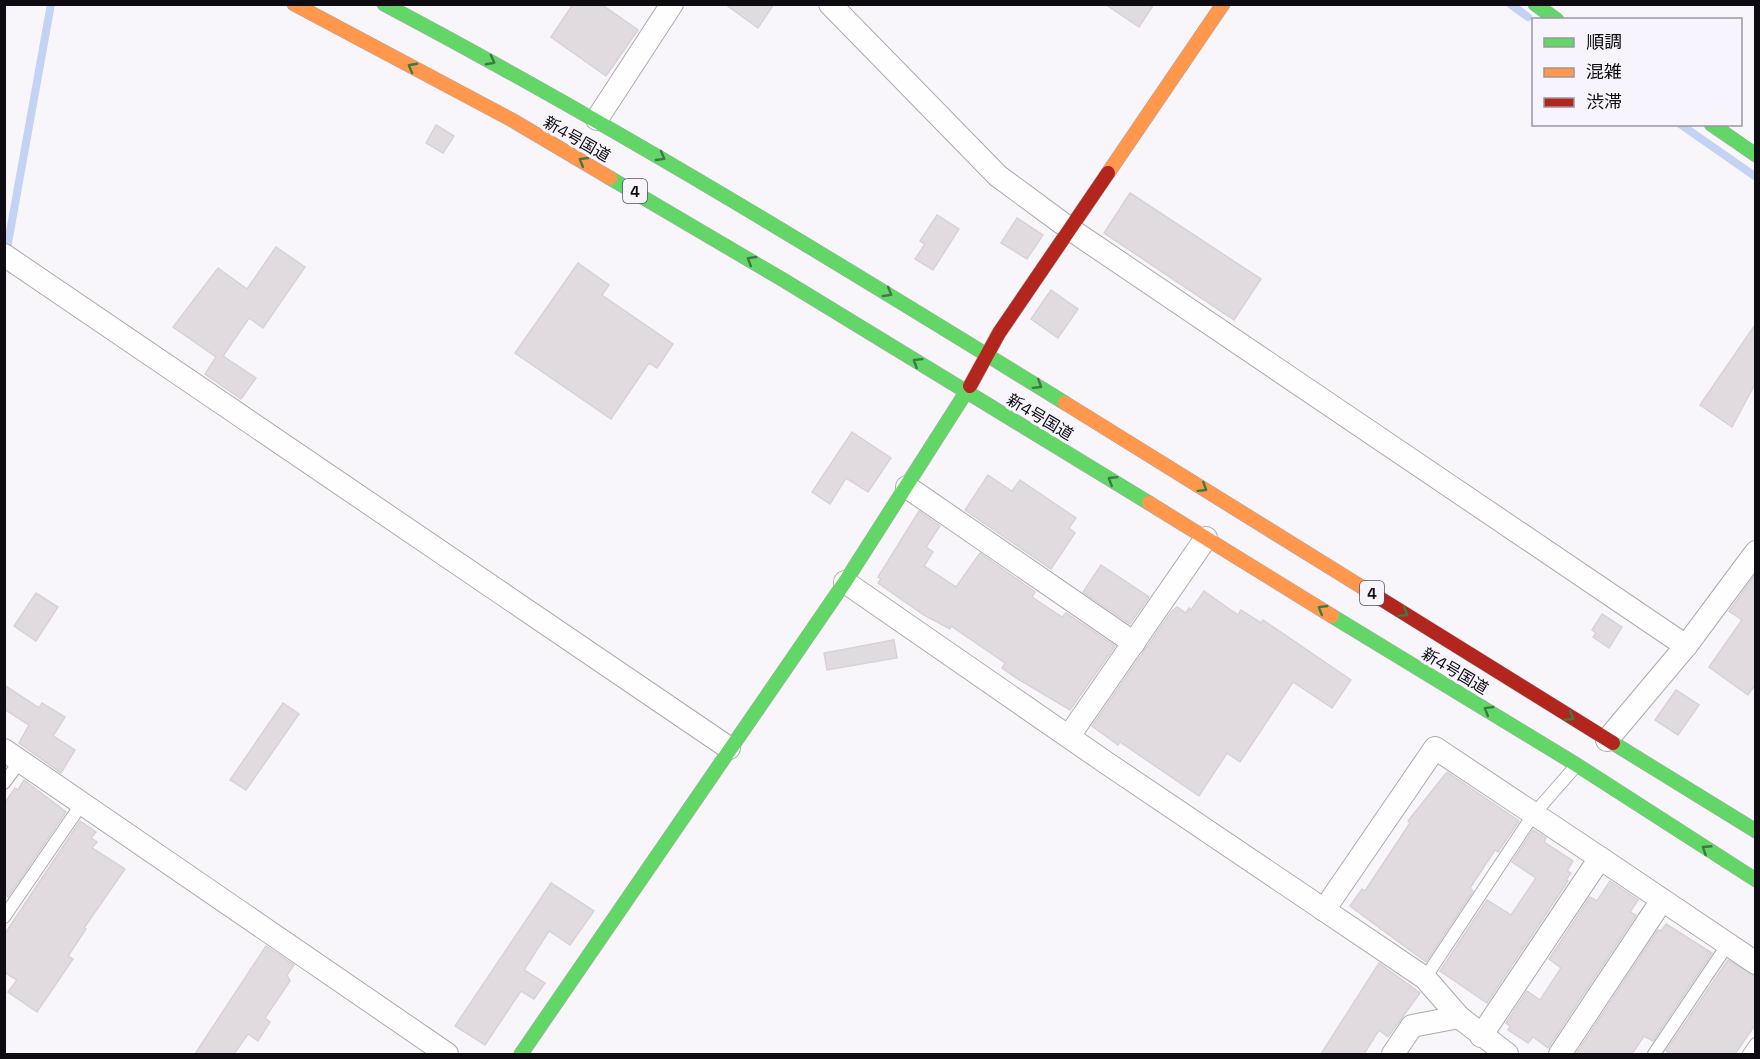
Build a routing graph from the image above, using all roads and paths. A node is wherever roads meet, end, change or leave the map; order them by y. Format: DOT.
graph roads {
  1 [pos="294,4"];
  2 [pos="384,4"];
  3 [pos="672,4"];
  4 [pos="830,4"];
  5 [pos="1223,4"];
  6 [pos="1535,4"];
  7 [pos="1554,18"];
  8 [pos="597,119"];
  9 [pos="1714,126"];
  10 [pos="1755,155"];
  11 [pos="1070,229"];
  12 [pos="8,257"];
  13 [pos="988,354"];
  14 [pos="967,393"];
  15 [pos="907,487"];
  16 [pos="1206,538"];
  17 [pos="1755,552"];
  18 [pos="845,582"];
  19 [pos="1134,643"];
  20 [pos="1686,646"];
  21 [pos="1069,736"];
  22 [pos="1607,740"];
  23 [pos="729,748"];
  24 [pos="13,755"];
  25 [pos="1577,765"];
  26 [pos="4,783"];
  27 [pos="83,802"];
  28 [pos="1533,815"];
  29 [pos="1755,831"];
  30 [pos="1600,858"];
  31 [pos="1755,880"];
  32 [pos="1662,900"];
  33 [pos="1324,910"];
  34 [pos="4,917"];
  35 [pos="1728,944"];
  36 [pos="1755,963"];
  37 [pos="1425,978"];
  38 [pos="1460,1017"];
  39 [pos="1481,1036"];
  40 [pos="1755,1044"];
  41 [pos="447,1054"];
  42 [pos="521,1054"];
  43 [pos="1393,1054"];
  44 [pos="1507,1054"];
  45 [pos="1560,1054"];
  46 [pos="1654,1054"];
  47 [pos="1749,1054"];
  14 -- 1 [label="main road, 新4号国道 / 4, one-way"];
  2 -- 8 [label="main road, 新4号国道 / 4, one-way"];
  3 -- 8 [label="street"];
  4 -- 11 [label="street"];
  5 -- 11 [label="main road"];
  6 -- 7 [label="main road"];
  8 -- 13 [label="main road, 新4号国道 / 4, one-way"];
  9 -- 10 [label="main road"];
  11 -- 13 [label="main road"];
  11 -- 20 [label="street"];
  12 -- 23 [label="street"];
  13 -- 14 [label="main road"];
  13 -- 22 [label="main road, 新4号国道 / 4, one-way"];
  14 -- 15 [label="main road"];
  16 -- 14 [label="main road, 新4号国道 / 4, one-way"];
  15 -- 18 [label="main road"];
  15 -- 19 [label="street"];
  16 -- 19 [label="street"];
  25 -- 16 [label="main road, 新4号国道 / 4, one-way"];
  17 -- 20 [label="street"];
  18 -- 21 [label="street"];
  18 -- 23 [label="main road"];
  19 -- 21 [label="street"];
  20 -- 22 [label="street"];
  21 -- 33 [label="street"];
  22 -- 29 [label="main road, 新4号国道 / 4"];
  23 -- 42 [label="main road"];
  24 -- 26 [label="lane"];
  24 -- 27 [label="street"];
  25 -- 28 [label="lane"];
  31 -- 25 [label="main road, 新4号国道 / 4, one-way"];
  27 -- 34 [label="lane"];
  27 -- 41 [label="street"];
  28 -- 30 [label="street"];
  28 -- 33 [label="street"];
  28 -- 37 [label="lane"];
  30 -- 32 [label="street"];
  30 -- 39 [label="street"];
  32 -- 35 [label="street"];
  32 -- 45 [label="street"];
  33 -- 37 [label="street"];
  35 -- 36 [label="street"];
  35 -- 46 [label="lane"];
  37 -- 38 [label="street"];
  38 -- 39 [label="street"];
  38 -- 43 [label="street"];
  39 -- 44 [label="street"];
  40 -- 47 [label="lane"];
}
